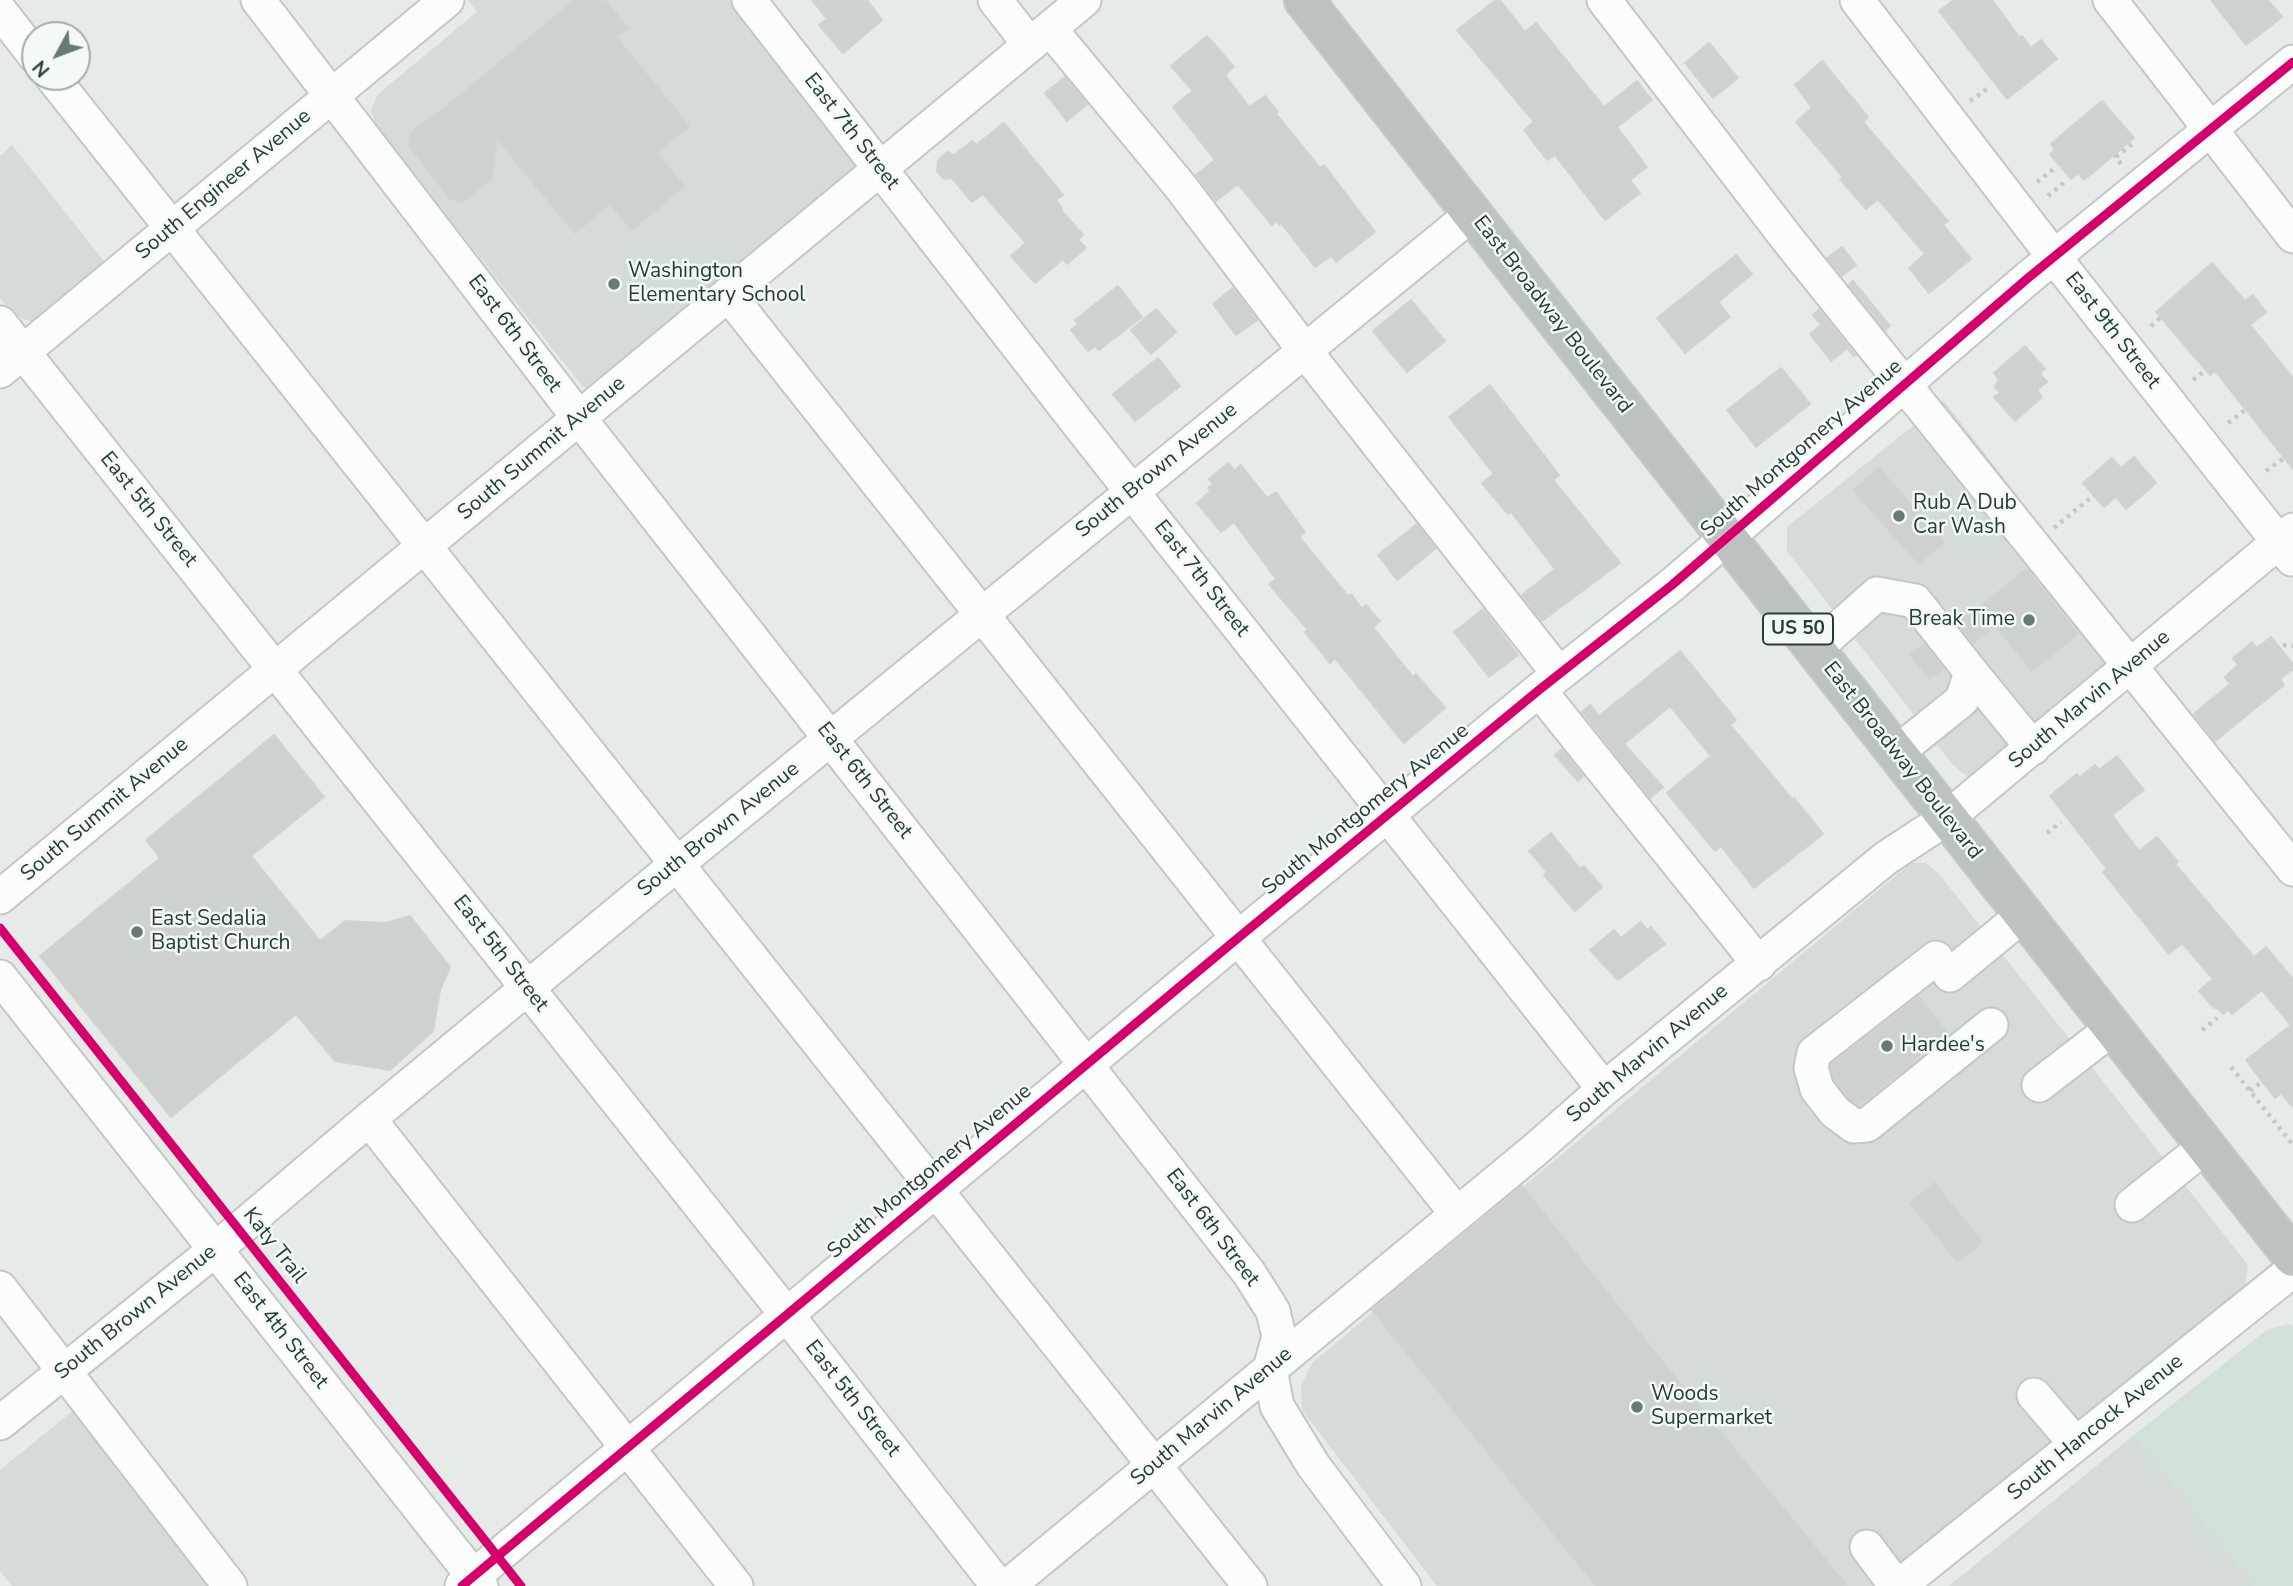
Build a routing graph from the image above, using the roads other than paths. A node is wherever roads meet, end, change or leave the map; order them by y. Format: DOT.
graph roads {
  1 [pos="258,0"];
  2 [pos="447,0"];
  3 [pos="749,0"];
  4 [pos="995,0"];
  5 [pos="1084,0"];
  6 [pos="1304,0"];
  7 [pos="1604,0"];
  8 [pos="1857,0"];
  9 [pos="2110,0"];
  10 [pos="0,11"];
  11 [pos="1040,37"];
  12 [pos="21,38"];
  13 [pos="2293,62"];
  14 [pos="63,91"];
  15 [pos="331,96"];
  16 [pos="2211,129"];
  17 [pos="880,169"];
  18 [pos="1472,214"];
  19 [pos="172,228"];
  20 [pos="2293,236"];
  21 [pos="2054,257"];
  22 [pos="728,294"];
  23 [pos="0,323"];
  24 [pos="1305,351"];
  25 [pos="11,361"];
  26 [pos="1903,384"];
  27 [pos="579,418"];
  28 [pos="1133,491"];
  29 [pos="1727,538"];
  30 [pos="2288,544"];
  31 [pos="424,546"];
  32 [pos="982,615"];
  33 [pos="1815,649"];
  34 [pos="2132,666"];
  35 [pos="275,670"];
  36 [pos="1971,672"];
  37 [pos="1549,682"];
  38 [pos="831,739"];
  39 [pos="2033,748"];
  40 [pos="1896,753"];
  41 [pos="1386,816"];
  42 [pos="1947,818"];
  43 [pos="677,864"];
  44 [pos="2293,869"];
  45 [pos="0,897"];
  46 [pos="2024,915"];
  47 [pos="1238,938"];
  48 [pos="1759,964"];
  49 [pos="0,977"];
  50 [pos="528,988"];
  51 [pos="1991,1025"];
  52 [pos="2113,1028"];
  53 [pos="1086,1065"];
  54 [pos="2039,1085"];
  55 [pos="1604,1089"];
  56 [pos="369,1119"];
  57 [pos="2206,1146"];
  58 [pos="937,1189"];
  59 [pos="2132,1205"];
  60 [pos="1457,1214"];
  61 [pos="216,1250"];
  62 [pos="2293,1257"];
  63 [pos="2293,1270"];
  64 [pos="0,1288"];
  65 [pos="786,1315"];
  66 [pos="1270,1369"];
  67 [pos="64,1371"];
  68 [pos="2034,1395"];
  69 [pos="0,1423"];
  70 [pos="2076,1444"];
  71 [pos="629,1447"];
  72 [pos="1154,1465"];
  73 [pos="1867,1547"];
  74 [pos="472,1583"];
  75 [pos="230,1586"];
  76 [pos="737,1586"];
  77 [pos="998,1586"];
  78 [pos="1008,1586"];
  79 [pos="1250,1586"];
  80 [pos="1404,1586"];
  81 [pos="1897,1586"];
  1 -- 15 [label="street, East 6th Street"];
  2 -- 15 [label="street, South Engineer Avenue"];
  3 -- 17 [label="street, East 7th Street"];
  4 -- 11 [label="street"];
  5 -- 11 [label="street, South Summit Avenue"];
  6 -- 18 [label="highway, East Broadway Boulevard / US 50"];
  7 -- 26 [label="street"];
  8 -- 21 [label="street, East 9th Street"];
  9 -- 16 [label="street"];
  10 -- 12 [label="street"];
  11 -- 17 [label="street, South Summit Avenue"];
  11 -- 24 [label="street"];
  13 -- 16 [label="street, South Montgomery Avenue"];
  14 -- 19 [label="street"];
  15 -- 19 [label="street, South Engineer Avenue"];
  15 -- 27 [label="street, East 6th Street"];
  16 -- 20 [label="street"];
  16 -- 21 [label="street, South Montgomery Avenue"];
  17 -- 22 [label="street, South Summit Avenue"];
  17 -- 28 [label="street, East 7th Street"];
  18 -- 24 [label="street, South Brown Avenue"];
  18 -- 29 [label="highway, East Broadway Boulevard / US 50"];
  19 -- 25 [label="street, South Engineer Avenue"];
  19 -- 31 [label="street"];
  21 -- 26 [label="street, South Montgomery Avenue"];
  21 -- 30 [label="street, East 9th Street"];
  22 -- 27 [label="street, South Summit Avenue"];
  22 -- 32 [label="street"];
  23 -- 25 [label="street, East 5th Street"];
  24 -- 28 [label="street, South Brown Avenue"];
  24 -- 37 [label="street"];
  25 -- 35 [label="street, East 5th Street"];
  26 -- 29 [label="street, South Montgomery Avenue"];
  26 -- 34 [label="street"];
  27 -- 31 [label="street, South Summit Avenue"];
  27 -- 38 [label="street, East 6th Street"];
  28 -- 32 [label="street, South Brown Avenue"];
  28 -- 41 [label="street, East 7th Street"];
  29 -- 33 [label="highway, East Broadway Boulevard / US 50"];
  29 -- 37 [label="street, South Montgomery Avenue"];
  30 -- 34 [label="street, South Marvin Avenue"];
  31 -- 35 [label="street, South Summit Avenue"];
  31 -- 43 [label="street"];
  32 -- 38 [label="street, South Brown Avenue"];
  32 -- 47 [label="street"];
  33 -- 36 [label="street"];
  33 -- 40 [label="highway, East Broadway Boulevard / US 50"];
  34 -- 39 [label="street, South Marvin Avenue"];
  34 -- 44 [label="street"];
  35 -- 45 [label="street, South Summit Avenue"];
  35 -- 50 [label="street, East 5th Street"];
  36 -- 39 [label="street"];
  36 -- 40 [label="street"];
  37 -- 41 [label="street, South Montgomery Avenue"];
  37 -- 48 [label="street"];
  38 -- 43 [label="street, South Brown Avenue"];
  38 -- 53 [label="street, East 6th Street"];
  39 -- 42 [label="street, South Marvin Avenue"];
  40 -- 42 [label="highway, East Broadway Boulevard / US 50"];
  41 -- 47 [label="street, South Montgomery Avenue"];
  41 -- 55 [label="street, East 7th Street"];
  42 -- 46 [label="highway, East Broadway Boulevard / US 50"];
  42 -- 48 [label="street, South Marvin Avenue"];
  43 -- 50 [label="street, South Brown Avenue"];
  43 -- 58 [label="street"];
  46 -- 51 [label="street"];
  46 -- 52 [label="highway, East Broadway Boulevard / US 50"];
  47 -- 53 [label="street, South Montgomery Avenue"];
  47 -- 60 [label="street"];
  48 -- 55 [label="street, South Marvin Avenue"];
  49 -- 61 [label="street, East 4th Street"];
  50 -- 56 [label="street, South Brown Avenue"];
  50 -- 65 [label="street, East 5th Street"];
  52 -- 54 [label="street"];
  52 -- 57 [label="highway, East Broadway Boulevard / US 50"];
  53 -- 58 [label="street, South Montgomery Avenue"];
  53 -- 66 [label="street, East 6th Street"];
  55 -- 60 [label="street, South Marvin Avenue"];
  56 -- 61 [label="street, South Brown Avenue"];
  56 -- 71 [label="street"];
  57 -- 59 [label="street"];
  57 -- 62 [label="highway, East Broadway Boulevard / US 50"];
  58 -- 65 [label="street, South Montgomery Avenue"];
  58 -- 72 [label="street"];
  60 -- 66 [label="street, South Marvin Avenue"];
  61 -- 67 [label="street, South Brown Avenue"];
  61 -- 74 [label="street, East 4th Street"];
  63 -- 70 [label="street, South Hancock Avenue"];
  64 -- 67 [label="street"];
  65 -- 71 [label="street, South Montgomery Avenue"];
  65 -- 77 [label="street, East 5th Street"];
  66 -- 72 [label="street, South Marvin Avenue"];
  66 -- 80 [label="street, East 6th Street"];
  67 -- 69 [label="street, South Brown Avenue"];
  67 -- 75 [label="street"];
  68 -- 70 [label="street"];
  70 -- 81 [label="street, South Hancock Avenue"];
  71 -- 74 [label="street, South Montgomery Avenue"];
  71 -- 76 [label="street"];
  72 -- 78 [label="street, South Marvin Avenue"];
  72 -- 79 [label="street"];
  73 -- 81 [label="street"];
}
